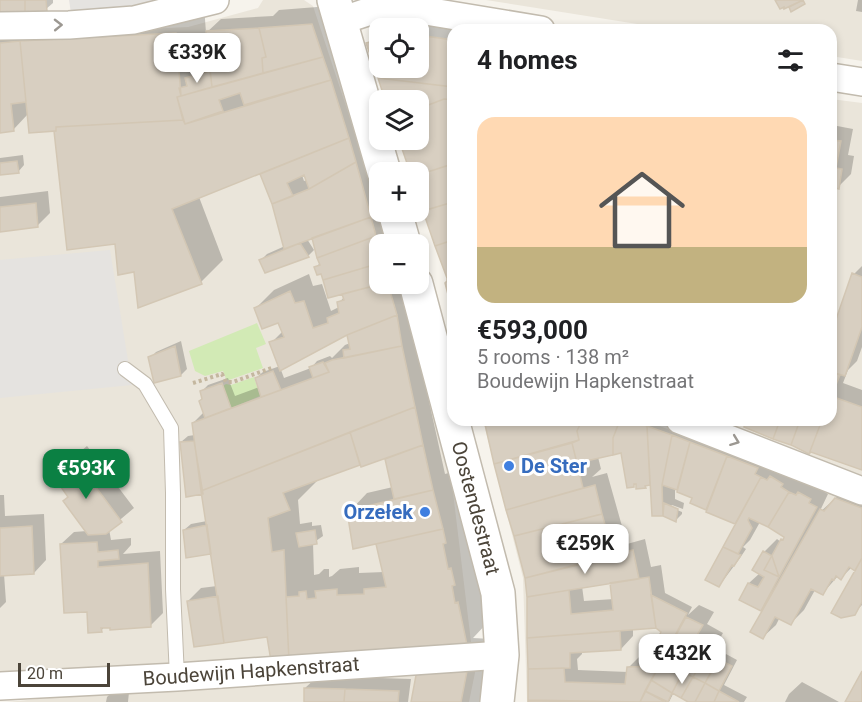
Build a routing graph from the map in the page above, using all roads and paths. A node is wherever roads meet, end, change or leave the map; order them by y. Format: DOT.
graph roads {
  1 [pos="215,0"];
  2 [pos="337,10"];
  3 [pos="505,24"];
  4 [pos="0,26"];
  5 [pos="837,78"];
  6 [pos="862,82"];
  7 [pos="381,162"];
  8 [pos="420,294"];
  9 [pos="443,345"];
  10 [pos="447,363"];
  11 [pos="274,367"];
  12 [pos="125,369"];
  13 [pos="193,383"];
  14 [pos="461,426"];
  15 [pos="695,426"];
  16 [pos="862,491"];
  17 [pos="502,655"];
  18 [pos="177,677"];
  19 [pos="0,686"];
  20 [pos="497,702"];
  4 -- 1 [label="street, one-way"];
  2 -- 3 [label="street"];
  2 -- 7 [label="street"];
  5 -- 6 [label="street"];
  8 -- 9 [label="street, Oostendestraat"];
  9 -- 10 [label="street, Oostendestraat"];
  11 -- 13 [label="path"];
  12 -- 18 [label="lane"];
  14 -- 17 [label="street, Oostendestraat"];
  15 -- 16 [label="street, one-way"];
  17 -- 18 [label="street, Boudewijn Hapkenstraat"];
  17 -- 20 [label="street, Oostendestraat"];
  18 -- 19 [label="street, Boudewijn Hapkenstraat"];
}
